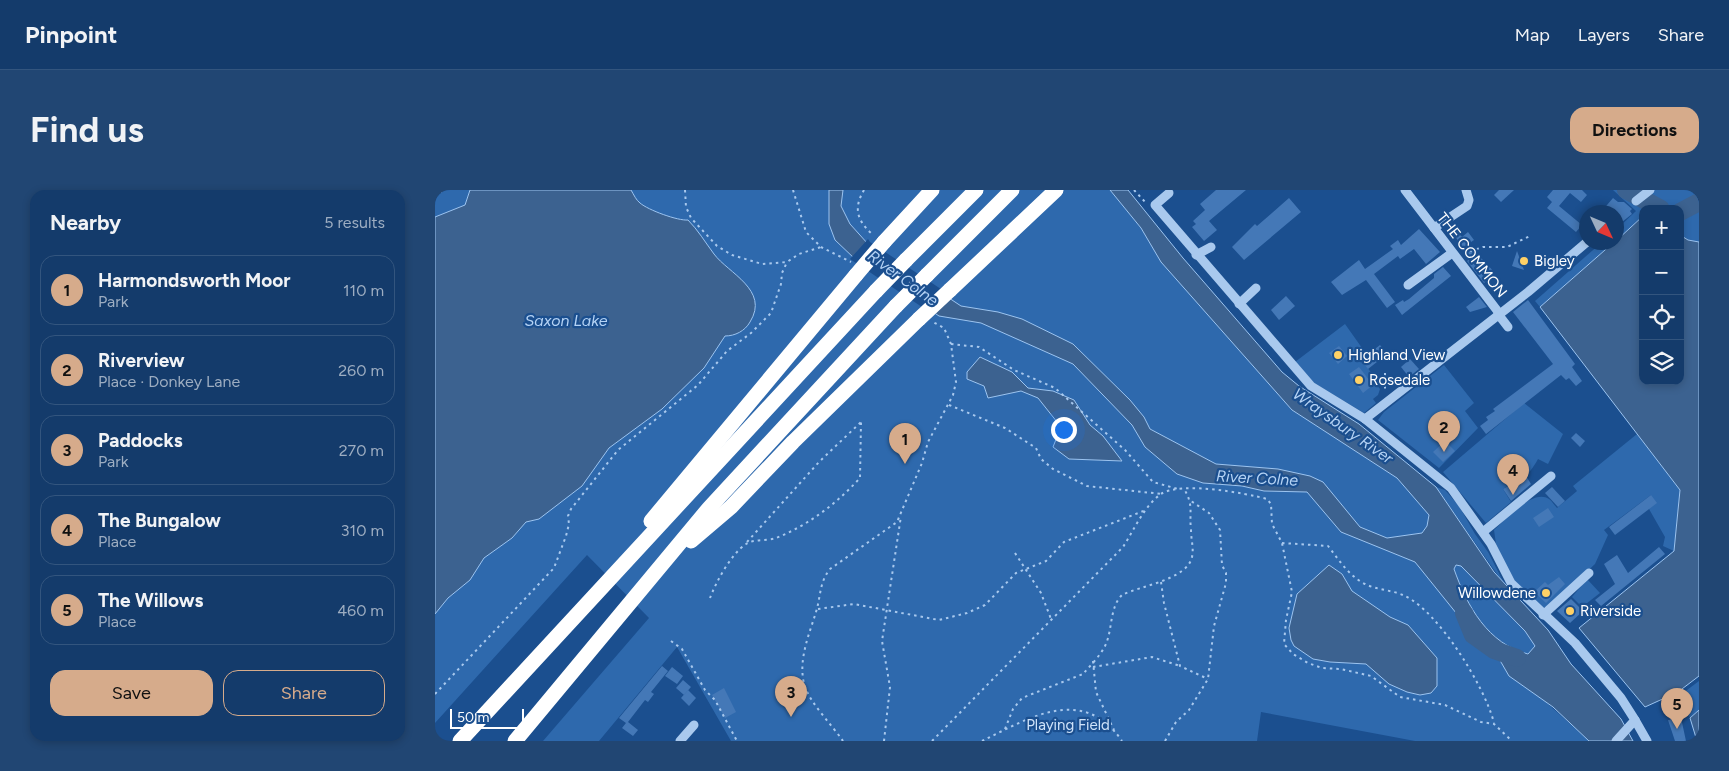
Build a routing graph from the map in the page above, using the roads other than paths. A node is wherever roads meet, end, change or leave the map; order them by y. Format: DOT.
graph roads {
  1 [pos="932,190"];
  2 [pos="976,190"];
  3 [pos="1012,190"];
  4 [pos="1056,190"];
  5 [pos="1405,190"];
  6 [pos="1466,190"];
  7 [pos="1647,192"];
  8 [pos="1169,193"];
  9 [pos="1635,201"];
  10 [pos="1434,228"];
  11 [pos="1211,246"];
  12 [pos="1579,248"];
  13 [pos="1196,255"];
  14 [pos="1454,256"];
  15 [pos="1408,285"];
  16 [pos="1257,288"];
  17 [pos="1239,304"];
  18 [pos="1498,314"];
  19 [pos="1508,328"];
  20 [pos="1365,419"];
  21 [pos="1551,476"];
  22 [pos="1483,532"];
  23 [pos="660,567"];
  24 [pos="1589,573"];
  25 [pos="612,575"];
  26 [pos="1543,615"];
  27 [pos="1632,723"];
  28 [pos="694,725"];
  29 [pos="460,741"];
  30 [pos="515,741"];
  31 [pos="680,741"];
  32 [pos="1616,741"];
  33 [pos="1647,741"];
  1 -- 25 [label="highway, bridge"];
  2 -- 25 [label="highway, bridge"];
  3 -- 23 [label="highway, bridge"];
  4 -- 23 [label="highway, bridge"];
  5 -- 10 [label="street, THE COMMON"];
  6 -- 10 [label="street"];
  7 -- 9 [label="street"];
  8 -- 13 [label="street"];
  10 -- 14 [label="street, THE COMMON"];
  11 -- 13 [label="street"];
  12 -- 18 [label="street"];
  13 -- 17 [label="street"];
  14 -- 15 [label="street"];
  14 -- 18 [label="street, THE COMMON"];
  16 -- 17 [label="street"];
  17 -- 20 [label="street"];
  18 -- 19 [label="street, THE COMMON"];
  18 -- 20 [label="street"];
  20 -- 22 [label="street"];
  21 -- 22 [label="street"];
  22 -- 26 [label="street"];
  23 -- 30 [label="highway"];
  24 -- 26 [label="street"];
  25 -- 29 [label="highway"];
  26 -- 27 [label="street"];
  27 -- 32 [label="street"];
  27 -- 33 [label="street"];
  28 -- 31 [label="street"];
}
